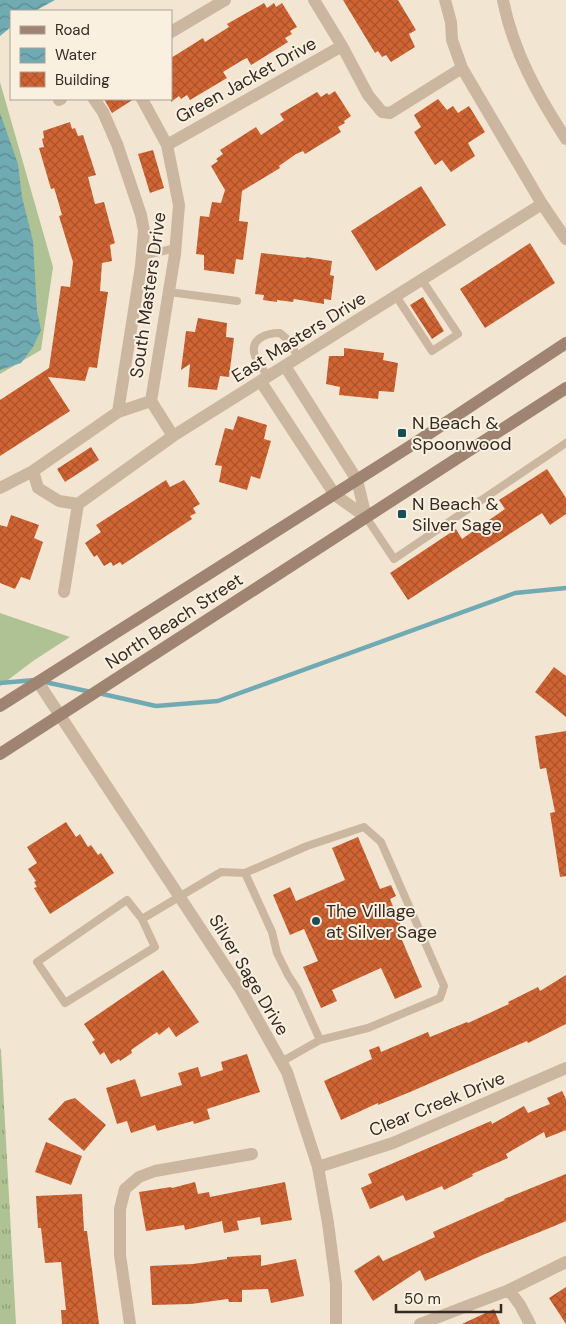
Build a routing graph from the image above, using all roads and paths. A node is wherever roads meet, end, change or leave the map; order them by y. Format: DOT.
graph roads {
  1 [pos="225,0"];
  2 [pos="314,0"];
  3 [pos="445,0"];
  4 [pos="503,0"];
  5 [pos="172,31"];
  6 [pos="342,46"];
  7 [pos="462,68"];
  8 [pos="95,100"];
  9 [pos="143,100"];
  10 [pos="566,139"];
  11 [pos="167,145"];
  12 [pos="542,204"];
  13 [pos="566,239"];
  14 [pos="176,248"];
  15 [pos="142,256"];
  16 [pos="422,280"];
  17 [pos="169,292"];
  18 [pos="396,296"];
  19 [pos="236,301"];
  20 [pos="566,343"];
  21 [pos="299,358"];
  22 [pos="285,366"];
  23 [pos="264,379"];
  24 [pos="566,388"];
  25 [pos="150,402"];
  26 [pos="118,412"];
  27 [pos="173,436"];
  28 [pos="566,443"];
  29 [pos="33,471"];
  30 [pos="357,480"];
  31 [pos="0,488"];
  32 [pos="335,494"];
  33 [pos="78,504"];
  34 [pos="366,517"];
  35 [pos="64,592"];
  36 [pos="38,682"];
  37 [pos="1,705"];
  38 [pos="60,715"];
  39 [pos="0,754"];
  40 [pos="246,873"];
  41 [pos="179,896"];
  42 [pos="142,919"];
  43 [pos="320,1040"];
  44 [pos="281,1062"];
  45 [pos="566,1068"];
  46 [pos="252,1154"];
  47 [pos="318,1167"];
  48 [pos="566,1262"];
  49 [pos="509,1290"];
  50 [pos="130,1324"];
  51 [pos="336,1324"];
  52 [pos="420,1324"];
  53 [pos="530,1324"];
  1 -- 5 [label="street"];
  2 -- 6 [label="street, Green Jacket Drive"];
  3 -- 7 [label="street"];
  4 -- 10 [label="street"];
  6 -- 7 [label="street, Green Jacket Drive"];
  6 -- 11 [label="street, Green Jacket Drive"];
  7 -- 12 [label="street"];
  8 -- 15 [label="street, South Masters Drive"];
  9 -- 11 [label="street, South Masters Drive"];
  11 -- 14 [label="street, South Masters Drive"];
  12 -- 13 [label="street"];
  12 -- 16 [label="street, East Masters Drive"];
  14 -- 15 [label="lane"];
  14 -- 17 [label="street, South Masters Drive"];
  15 -- 26 [label="street, South Masters Drive"];
  16 -- 18 [label="street, East Masters Drive"];
  16 -- 18 [label="lane"];
  17 -- 19 [label="lane"];
  17 -- 25 [label="street, South Masters Drive"];
  18 -- 21 [label="street, East Masters Drive"];
  20 -- 30 [label="main road, North Beach Street"];
  21 -- 22 [label="street, East Masters Drive"];
  21 -- 23 [label="lane"];
  22 -- 23 [label="street, East Masters Drive"];
  22 -- 30 [label="street"];
  23 -- 27 [label="street, East Masters Drive"];
  23 -- 32 [label="street"];
  24 -- 34 [label="main road, North Beach Street"];
  25 -- 26 [label="street"];
  25 -- 27 [label="street, South Masters Drive"];
  26 -- 29 [label="street"];
  27 -- 33 [label="street, East Masters Drive"];
  28 -- 34 [label="lane"];
  29 -- 31 [label="street"];
  29 -- 33 [label="street"];
  30 -- 32 [label="main road, North Beach Street"];
  30 -- 34 [label="street"];
  32 -- 34 [label="street"];
  32 -- 36 [label="main road, North Beach Street"];
  33 -- 35 [label="street"];
  34 -- 38 [label="main road, North Beach Street"];
  36 -- 37 [label="main road, North Beach Street"];
  36 -- 38 [label="street, Silver Sage Drive"];
  38 -- 39 [label="main road, North Beach Street"];
  38 -- 41 [label="street, Silver Sage Drive"];
  40 -- 41 [label="lane"];
  40 -- 43 [label="lane"];
  40 -- 43 [label="lane"];
  41 -- 42 [label="lane"];
  41 -- 44 [label="street, Silver Sage Drive"];
  42 -- 42 [label="lane"];
  43 -- 44 [label="lane"];
  44 -- 47 [label="street, Silver Sage Drive"];
  45 -- 47 [label="street, Clear Creek Drive"];
  46 -- 50 [label="street"];
  47 -- 51 [label="street, Silver Sage Drive"];
  48 -- 49 [label="street"];
  49 -- 52 [label="street"];
  49 -- 53 [label="street"];
}
